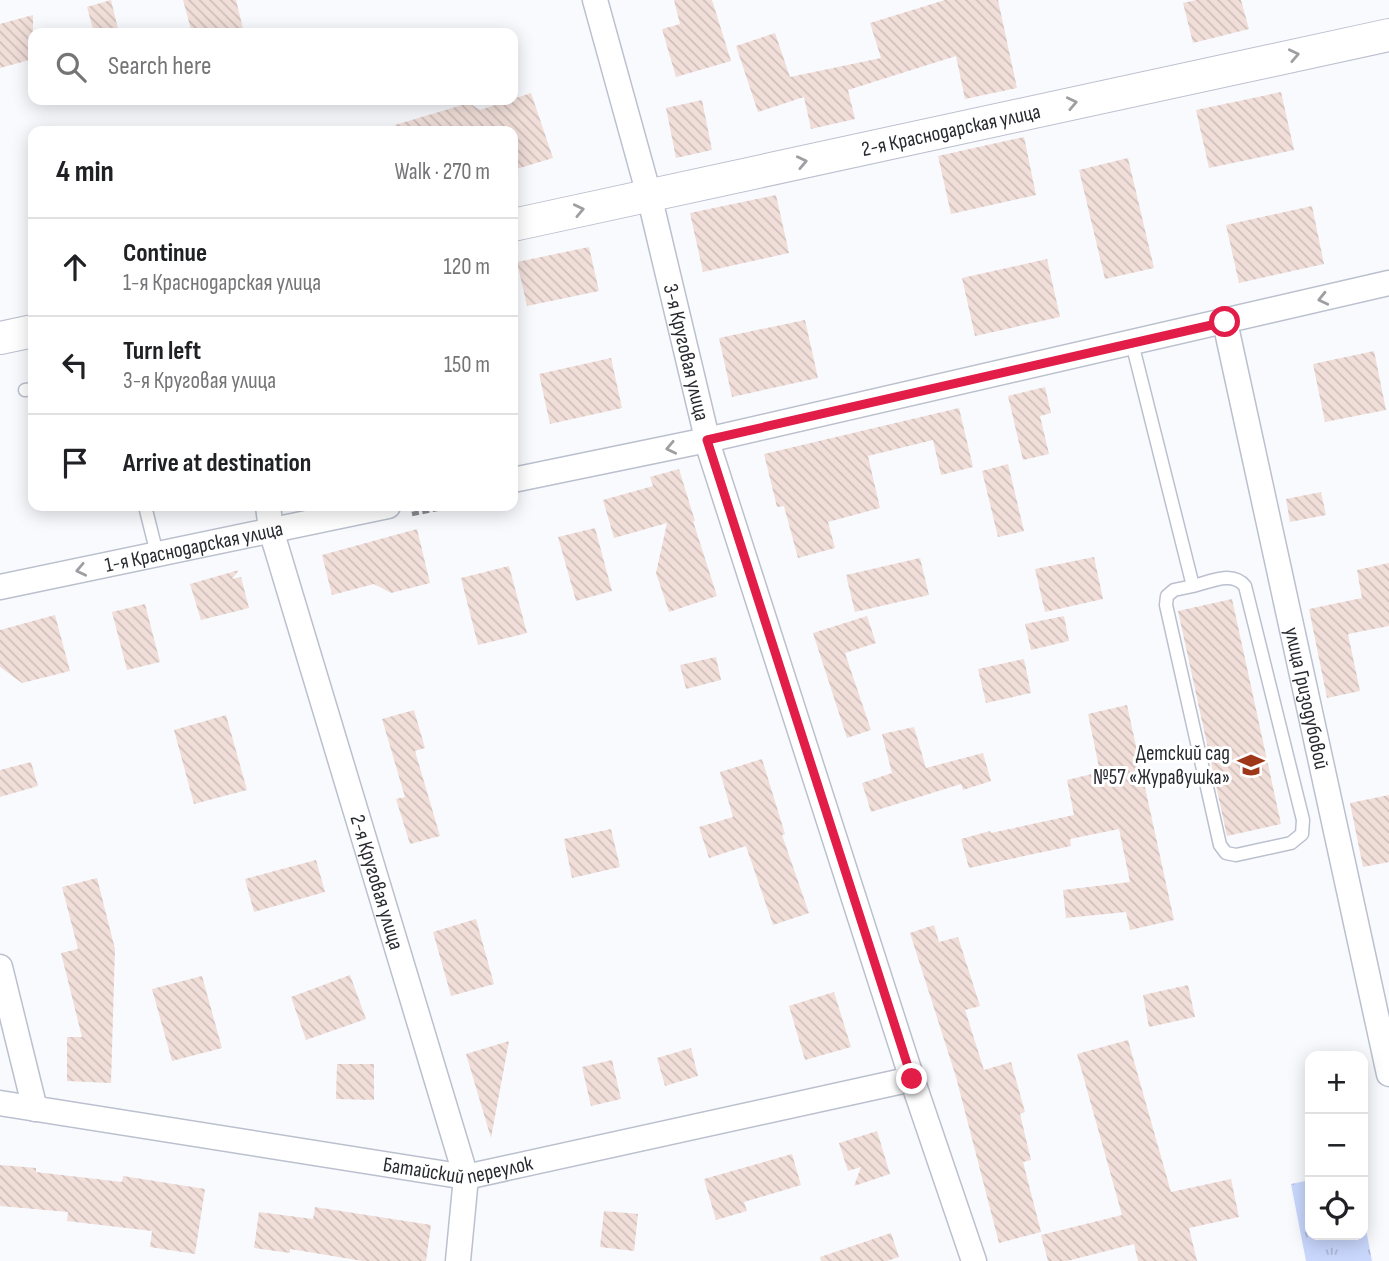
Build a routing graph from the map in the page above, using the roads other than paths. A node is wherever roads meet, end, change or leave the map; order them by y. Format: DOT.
graph roads {
  1 [pos="595,0"];
  2 [pos="1389,35"];
  3 [pos="649,195"];
  4 [pos="518,224"];
  5 [pos="1389,283"];
  6 [pos="1225,322"];
  7 [pos="28,332"];
  8 [pos="0,338"];
  9 [pos="1132,343"];
  10 [pos="707,440"];
  11 [pos="518,479"];
  12 [pos="146,511"];
  13 [pos="338,511"];
  14 [pos="269,518"];
  15 [pos="158,554"];
  16 [pos="1192,586"];
  17 [pos="0,587"];
  18 [pos="0,967"];
  19 [pos="1389,1074"];
  20 [pos="912,1079"];
  21 [pos="0,1103"];
  22 [pos="35,1109"];
  23 [pos="466,1177"];
  24 [pos="458,1261"];
  25 [pos="974,1261"];
  1 -- 3 [label="street, 3-я Круговая улица"];
  3 -- 2 [label="street, 2-я Краснодарская улица, one-way"];
  4 -- 3 [label="street, 2-я Краснодарская улица, one-way"];
  3 -- 10 [label="street, 3-я Круговая улица"];
  5 -- 6 [label="street, one-way"];
  6 -- 9 [label="street"];
  6 -- 19 [label="street, улица Гризодубовой"];
  7 -- 8 [label="street"];
  9 -- 10 [label="street"];
  9 -- 16 [label="lane"];
  10 -- 11 [label="street, one-way"];
  10 -- 20 [label="street, 3-я Круговая улица"];
  12 -- 15 [label="lane"];
  13 -- 14 [label="street, 1-я Краснодарская улица"];
  14 -- 15 [label="street, 1-я Краснодарская улица"];
  14 -- 23 [label="street, 2-я Круговая улица"];
  15 -- 17 [label="street, 1-я Краснодарская улица, one-way"];
  16 -- 16 [label="lane"];
  18 -- 22 [label="street"];
  20 -- 23 [label="street, Батайский переулок"];
  20 -- 25 [label="street, 3-я Круговая улица"];
  21 -- 22 [label="street, Батайский переулок"];
  22 -- 23 [label="street, Батайский переулок"];
  23 -- 24 [label="street, 2-я Круговая улица"];
}
